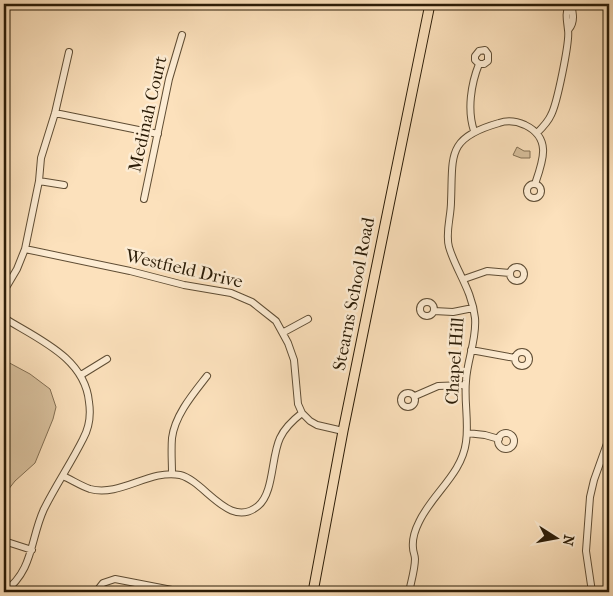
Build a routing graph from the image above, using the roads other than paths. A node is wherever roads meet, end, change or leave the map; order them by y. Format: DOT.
graph roads {
  1 [pos="271,4"];
  2 [pos="430,4"];
  3 [pos="570,4"];
  4 [pos="4,5"];
  5 [pos="182,35"];
  6 [pos="69,52"];
  7 [pos="479,64"];
  8 [pos="55,112"];
  9 [pos="474,131"];
  10 [pos="537,133"];
  11 [pos="158,134"];
  12 [pos="39,181"];
  13 [pos="535,184"];
  14 [pos="64,185"];
  15 [pos="144,199"];
  16 [pos="25,249"];
  17 [pos="510,273"];
  18 [pos="464,279"];
  19 [pos="4,291"];
  20 [pos="473,308"];
  21 [pos="434,311"];
  22 [pos="4,318"];
  23 [pos="308,319"];
  24 [pos="284,332"];
  25 [pos="471,350"];
  26 [pos="515,358"];
  27 [pos="107,359"];
  28 [pos="81,375"];
  29 [pos="207,376"];
  30 [pos="465,385"];
  31 [pos="415,396"];
  32 [pos="302,413"];
  33 [pos="343,431"];
  34 [pos="467,433"];
  35 [pos="609,438"];
  36 [pos="499,439"];
  37 [pos="172,474"];
  38 [pos="63,476"];
  39 [pos="4,541"];
  40 [pos="32,550"];
  41 [pos="167,591"];
  42 [pos="4,592"];
  43 [pos="96,592"];
  44 [pos="182,592"];
  45 [pos="313,592"];
  46 [pos="409,592"];
  47 [pos="592,592"];
  1 -- 4 [label="street"];
  2 -- 33 [label="main road, Stearns School Road"];
  3 -- 10 [label="street"];
  5 -- 11 [label="street, Medinah Court"];
  6 -- 8 [label="street"];
  7 -- 9 [label="street"];
  8 -- 11 [label="street"];
  8 -- 12 [label="street"];
  9 -- 10 [label="street, Chapel Hill"];
  9 -- 18 [label="street, Chapel Hill"];
  10 -- 13 [label="street"];
  11 -- 15 [label="street, Medinah Court"];
  12 -- 14 [label="street"];
  12 -- 16 [label="street"];
  16 -- 19 [label="street"];
  16 -- 24 [label="street, Westfield Drive"];
  17 -- 18 [label="street"];
  18 -- 20 [label="street, Chapel Hill"];
  20 -- 21 [label="street"];
  20 -- 25 [label="street, Chapel Hill"];
  22 -- 28 [label="street"];
  23 -- 24 [label="street"];
  24 -- 32 [label="street, Westfield Drive"];
  25 -- 26 [label="street"];
  25 -- 30 [label="street, Chapel Hill"];
  27 -- 28 [label="street"];
  28 -- 38 [label="street"];
  29 -- 37 [label="street"];
  30 -- 31 [label="street"];
  30 -- 34 [label="street, Chapel Hill"];
  32 -- 33 [label="street"];
  32 -- 37 [label="street"];
  33 -- 45 [label="main road, Stearns School Road"];
  34 -- 36 [label="street"];
  34 -- 46 [label="street, Chapel Hill"];
  35 -- 47 [label="street"];
  37 -- 38 [label="street"];
  38 -- 40 [label="street"];
  39 -- 40 [label="street"];
  40 -- 42 [label="street"];
  41 -- 43 [label="street"];
  41 -- 44 [label="street"];
}
